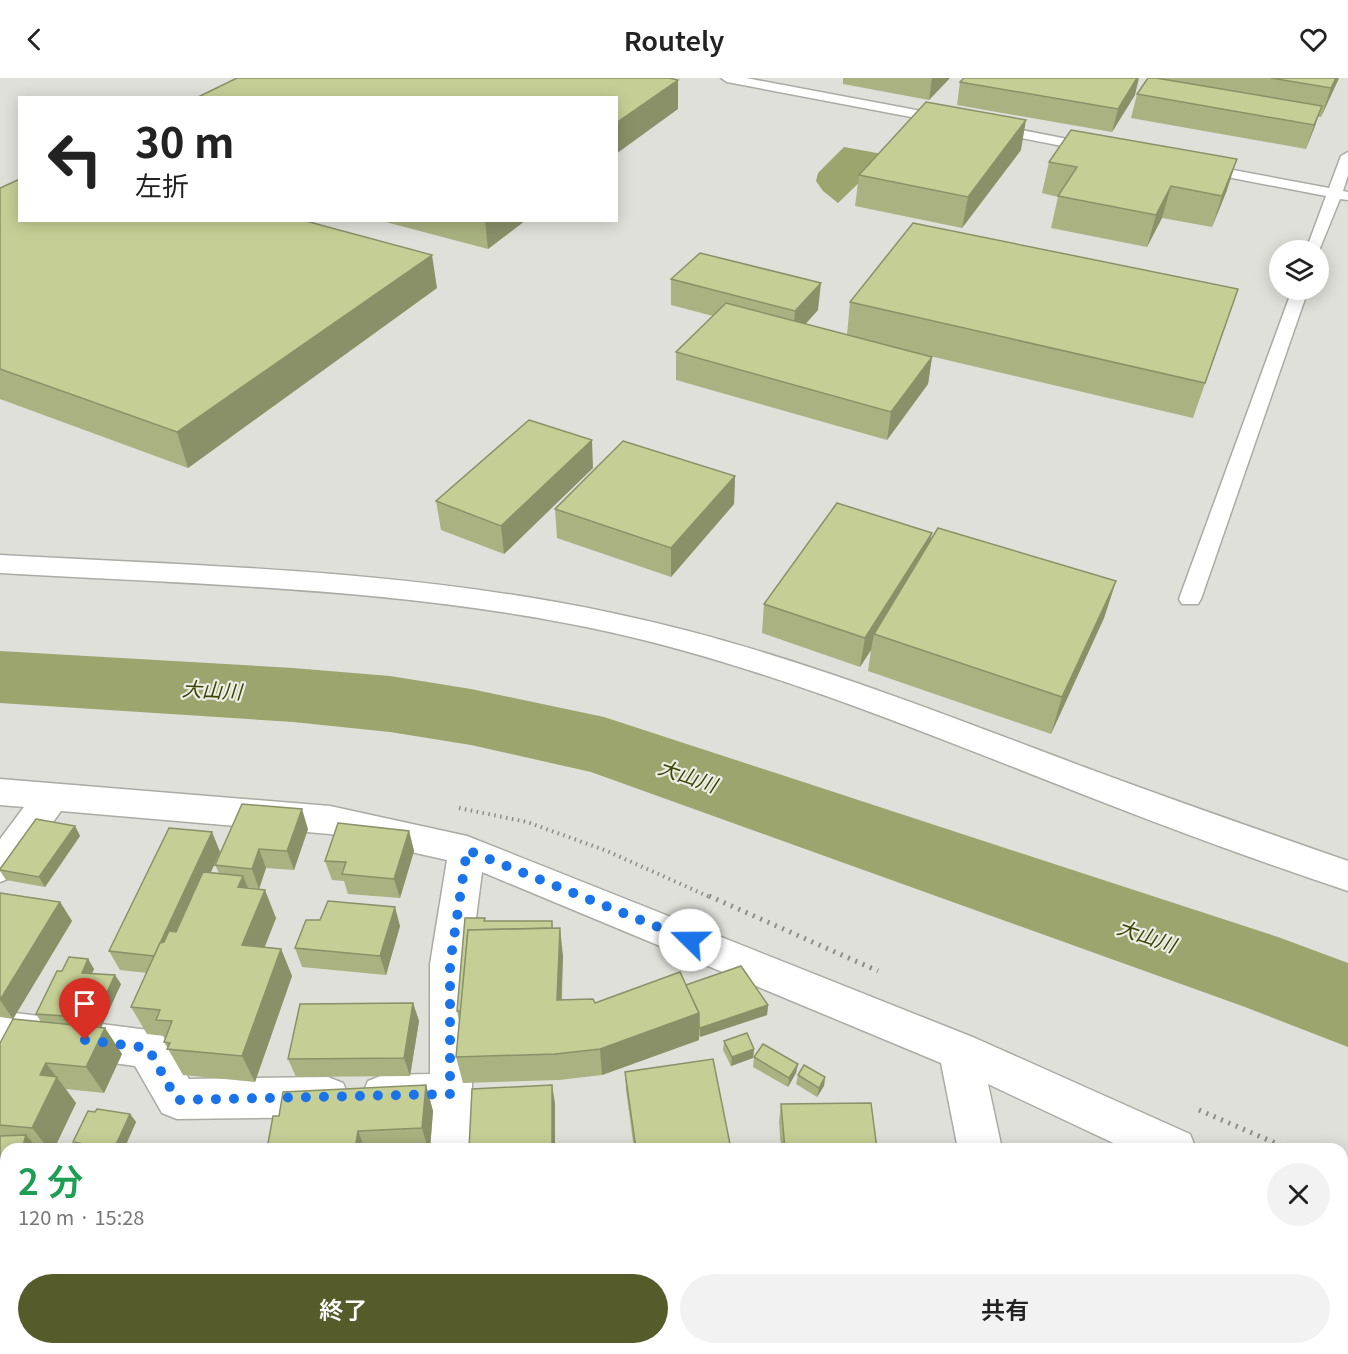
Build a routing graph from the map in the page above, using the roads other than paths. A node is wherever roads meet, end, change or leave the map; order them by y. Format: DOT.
graph roads {
  1 [pos="727,78"];
  2 [pos="1112,151"];
  3 [pos="1348,156"];
  4 [pos="1182,165"];
  5 [pos="1341,195"];
  6 [pos="1319,240"];
  7 [pos="1296,300"];
  8 [pos="0,564"];
  9 [pos="1190,599"];
  10 [pos="0,792"];
  11 [pos="52,796"];
  12 [pos="467,850"];
  13 [pos="0,867"];
  14 [pos="1348,876"];
  15 [pos="0,1029"];
  16 [pos="960,1051"];
  17 [pos="450,1094"];
  18 [pos="452,1143"];
  19 [pos="979,1143"];
  20 [pos="1161,1143"];
  1 -- 2 [label="lane"];
  3 -- 5 [label="lane"];
  4 -- 5 [label="lane"];
  5 -- 6 [label="lane"];
  7 -- 9 [label="lane"];
  8 -- 14 [label="street"];
  10 -- 11 [label="street"];
  11 -- 12 [label="street"];
  11 -- 13 [label="street"];
  12 -- 16 [label="street"];
  12 -- 17 [label="street"];
  15 -- 17 [label="street"];
  16 -- 19 [label="street"];
  16 -- 20 [label="street"];
  17 -- 18 [label="street"];
}
